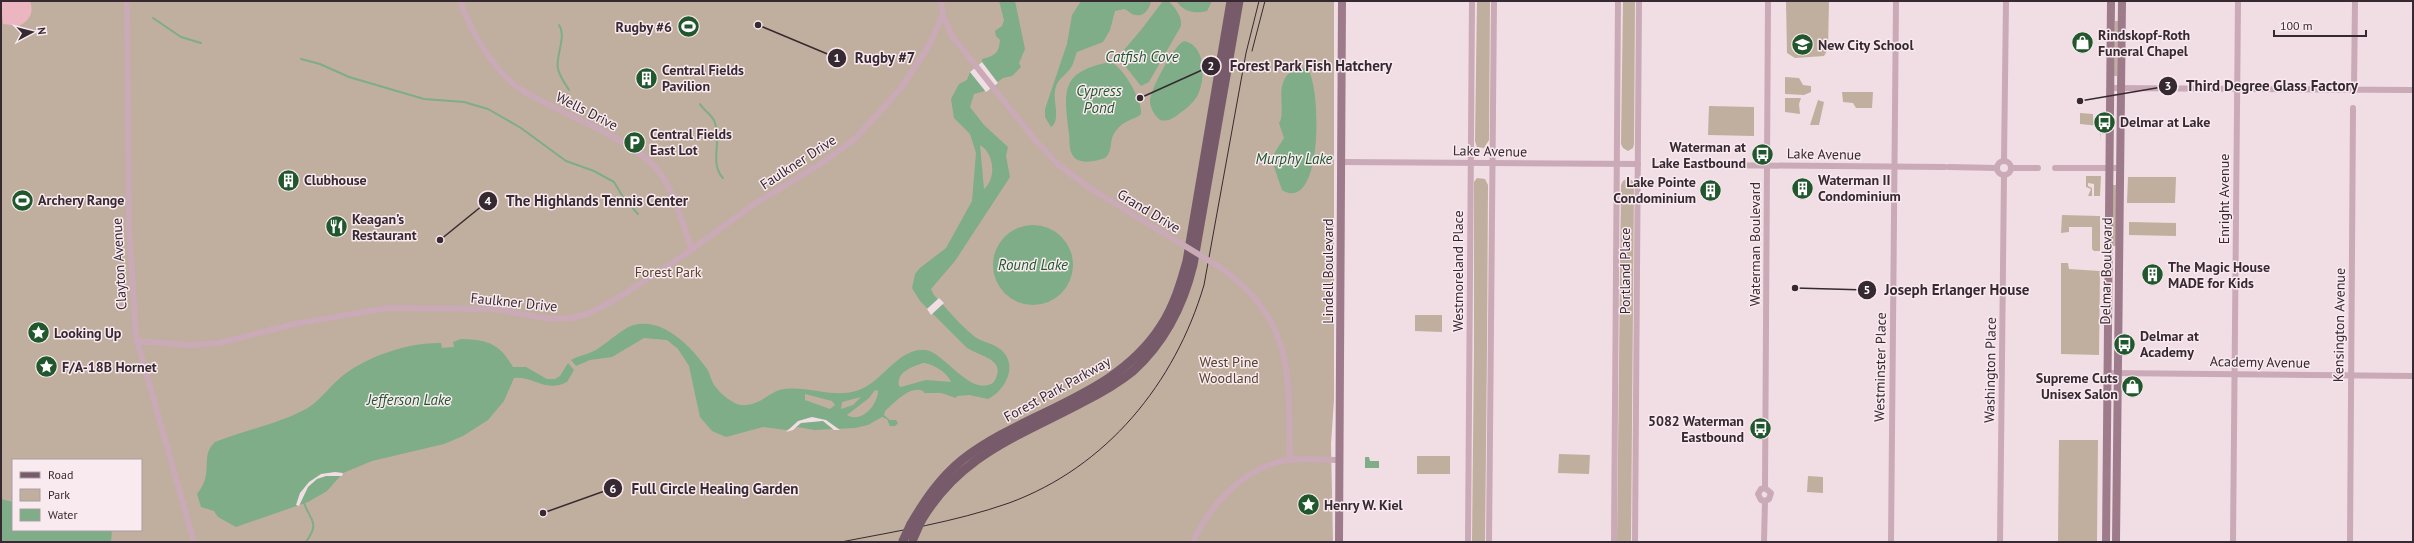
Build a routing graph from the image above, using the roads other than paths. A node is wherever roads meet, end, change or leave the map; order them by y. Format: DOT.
graph roads {
  1 [pos="127,1"];
  2 [pos="460,1"];
  3 [pos="941,1"];
  4 [pos="1231,1"];
  5 [pos="1239,1"];
  6 [pos="1245,1"];
  7 [pos="1342,1"];
  8 [pos="1472,1"];
  9 [pos="1494,1"];
  10 [pos="1618,1"];
  11 [pos="1639,1"];
  12 [pos="1768,1"];
  13 [pos="1896,1"];
  14 [pos="2006,1"];
  15 [pos="2111,1"];
  16 [pos="2122,1"];
  17 [pos="2238,1"];
  18 [pos="2355,1"];
  19 [pos="942,15"];
  20 [pos="1235,24"];
  21 [pos="2110,88"];
  22 [pos="2121,88"];
  23 [pos="2237,89"];
  24 [pos="2354,90"];
  25 [pos="2413,90"];
  26 [pos="2353,108"];
  27 [pos="2004,161"];
  28 [pos="1341,162"];
  29 [pos="1471,163"];
  30 [pos="1492,163"];
  31 [pos="1617,164"];
  32 [pos="1638,164"];
  33 [pos="1704,165"];
  34 [pos="1767,166"];
  35 [pos="1894,167"];
  36 [pos="1997,168"];
  37 [pos="2011,168"];
  38 [pos="2038,168"];
  39 [pos="2055,168"];
  40 [pos="2109,168"];
  41 [pos="2120,168"];
  42 [pos="2004,175"];
  43 [pos="692,250"];
  44 [pos="136,341"];
  45 [pos="2107,373"];
  46 [pos="2118,373"];
  47 [pos="2235,374"];
  48 [pos="2350,375"];
  49 [pos="2413,376"];
  50 [pos="1290,460"];
  51 [pos="1339,460"];
  52 [pos="1765,488"];
  53 [pos="1765,501"];
  54 [pos="913,541"];
  55 [pos="194,542"];
  56 [pos="902,542"];
  57 [pos="1193,542"];
  58 [pos="1339,542"];
  59 [pos="1468,542"];
  60 [pos="1489,542"];
  61 [pos="1614,542"];
  62 [pos="1635,542"];
  63 [pos="1764,542"];
  64 [pos="1891,542"];
  65 [pos="2000,542"];
  66 [pos="2106,542"];
  67 [pos="2116,542"];
  68 [pos="2233,542"];
  69 [pos="2350,542"];
  1 -- 44 [label="street, Clayton Avenue"];
  2 -- 43 [label="street, Wells Drive"];
  3 -- 19 [label="street, Grand Drive"];
  4 -- 56 [label="main road, Forest Park Parkway, bridge"];
  5 -- 20 [label="main road, Forest Park Parkway"];
  6 -- 20 [label="main road"];
  7 -- 28 [label="main road, Lindell Boulevard"];
  8 -- 29 [label="street, Westmoreland Place"];
  9 -- 30 [label="street"];
  10 -- 31 [label="street, Portland Place"];
  11 -- 32 [label="street, Portland Place"];
  12 -- 34 [label="street, Waterman Boulevard"];
  13 -- 35 [label="street, Westminster Place"];
  14 -- 27 [label="street"];
  15 -- 21 [label="main road, Delmar Boulevard"];
  16 -- 22 [label="main road, Delmar Boulevard"];
  17 -- 23 [label="street, Enright Avenue"];
  18 -- 24 [label="street"];
  19 -- 43 [label="street, Faulkner Drive"];
  19 -- 50 [label="street, Grand Drive, bridge"];
  20 -- 54 [label="main road, Forest Park Parkway, bridge"];
  21 -- 22 [label="street"];
  21 -- 40 [label="main road, Delmar Boulevard"];
  22 -- 23 [label="street"];
  22 -- 41 [label="main road, Delmar Boulevard"];
  23 -- 24 [label="street"];
  23 -- 47 [label="street, Enright Avenue"];
  24 -- 25 [label="street"];
  26 -- 48 [label="street, Kensington Avenue"];
  27 -- 36 [label="street"];
  27 -- 37 [label="street"];
  28 -- 29 [label="street, Lake Avenue"];
  28 -- 51 [label="main road, Lindell Boulevard"];
  29 -- 30 [label="street, Lake Avenue"];
  29 -- 59 [label="street, Westmoreland Place"];
  30 -- 31 [label="street, Lake Avenue"];
  30 -- 60 [label="street"];
  31 -- 32 [label="street, Lake Avenue"];
  31 -- 61 [label="street, Portland Place"];
  32 -- 62 [label="street, Portland Place"];
  33 -- 34 [label="street, Lake Avenue"];
  34 -- 35 [label="street, Lake Avenue"];
  34 -- 52 [label="street, Waterman Boulevard"];
  35 -- 36 [label="street, Lake Avenue"];
  35 -- 64 [label="street, Westminster Place"];
  36 -- 42 [label="street"];
  37 -- 38 [label="street"];
  37 -- 42 [label="street"];
  39 -- 40 [label="street"];
  40 -- 41 [label="street"];
  40 -- 45 [label="main road, Delmar Boulevard"];
  41 -- 46 [label="main road, Delmar Boulevard"];
  42 -- 65 [label="street, Washington Place"];
  43 -- 44 [label="street, Faulkner Drive"];
  44 -- 55 [label="street, Clayton Avenue"];
  45 -- 46 [label="street, Academy Avenue"];
  45 -- 66 [label="main road, Delmar Boulevard"];
  46 -- 47 [label="street, Academy Avenue"];
  46 -- 67 [label="main road, Delmar Boulevard"];
  47 -- 48 [label="street, Academy Avenue"];
  47 -- 68 [label="street, Enright Avenue"];
  48 -- 49 [label="street, Academy Avenue"];
  48 -- 69 [label="street, Kensington Avenue"];
  50 -- 51 [label="street"];
  50 -- 57 [label="street"];
  51 -- 58 [label="main road, Lindell Boulevard"];
  52 -- 53 [label="street, Waterman Boulevard"];
  52 -- 53 [label="street, Waterman Boulevard"];
  53 -- 63 [label="street, Waterman Boulevard"];
}
